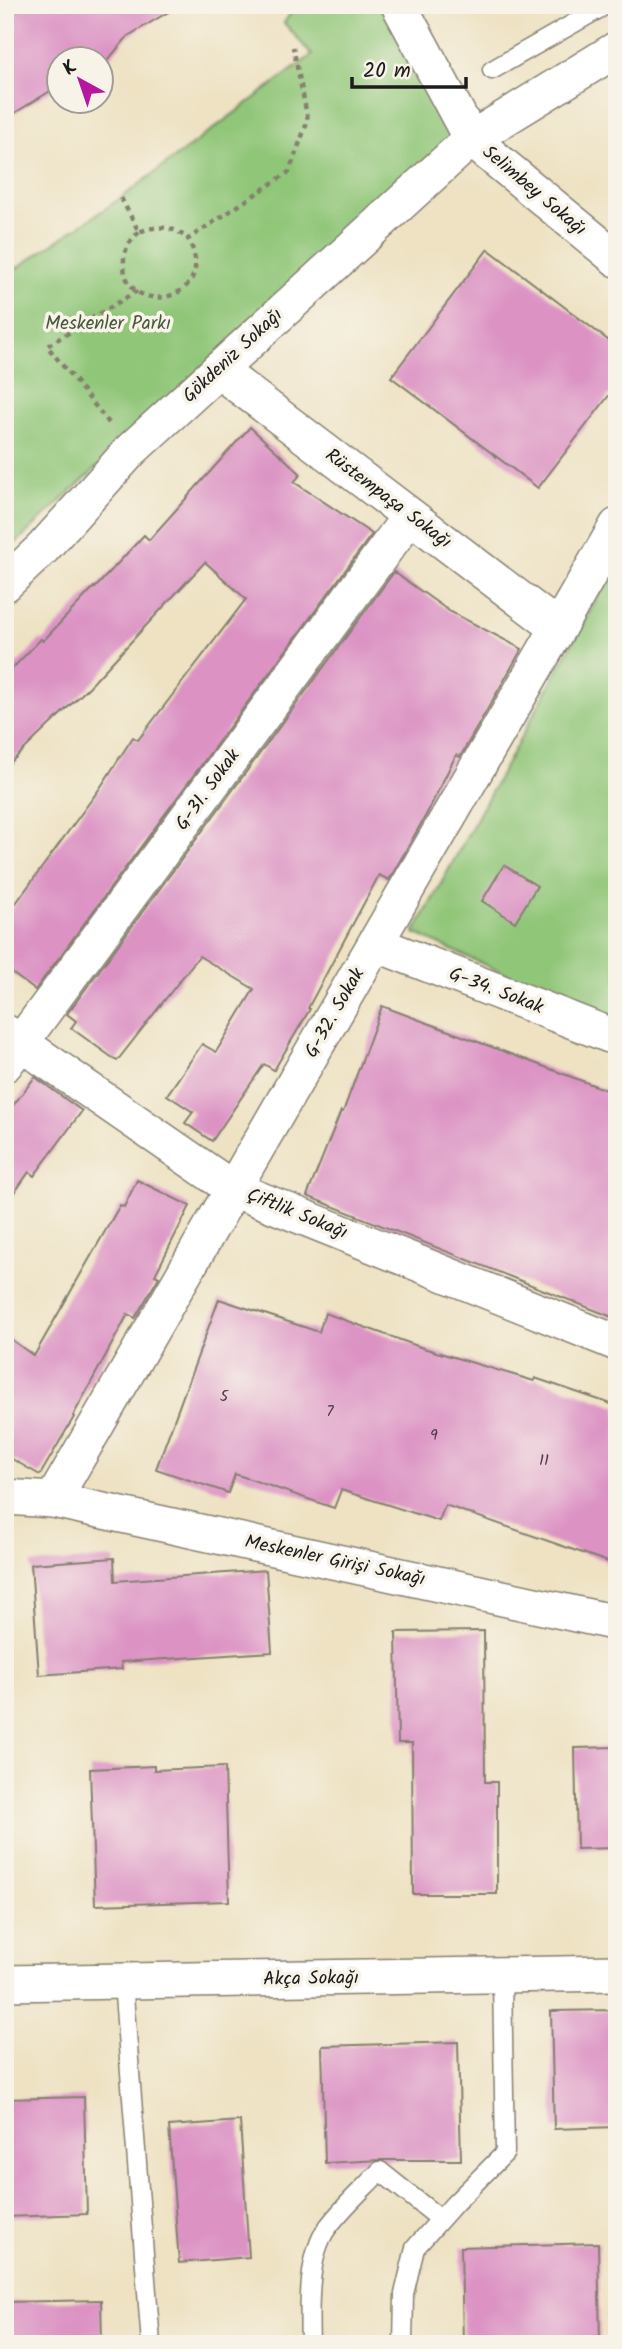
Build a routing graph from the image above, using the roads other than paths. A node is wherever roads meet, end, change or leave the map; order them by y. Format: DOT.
graph roads {
  1 [pos="399,5"];
  2 [pos="606,5"];
  3 [pos="617,48"];
  4 [pos="492,70"];
  5 [pos="471,139"];
  6 [pos="617,259"];
  7 [pos="218,370"];
  8 [pos="410,516"];
  9 [pos="617,526"];
  10 [pos="5,584"];
  11 [pos="558,628"];
  12 [pos="376,944"];
  13 [pos="617,1038"];
  14 [pos="11,1046"];
  15 [pos="233,1189"];
  16 [pos="617,1343"];
  17 [pos="5,1497"];
  18 [pos="53,1500"];
  19 [pos="617,1623"];
  20 [pos="617,1973"];
  21 [pos="502,1977"];
  22 [pos="123,1982"];
  23 [pos="5,1983"];
  24 [pos="440,2219"];
  25 [pos="151,2344"];
  26 [pos="310,2344"];
  27 [pos="403,2344"];
  1 -- 5 [label="street, Selimbey Sokağı"];
  2 -- 4 [label="lane"];
  3 -- 5 [label="street, Gökdeniz Sokağı"];
  5 -- 6 [label="street, Selimbey Sokağı"];
  5 -- 7 [label="street, Gökdeniz Sokağı"];
  7 -- 8 [label="street, Rüstempaşa Sokağı"];
  7 -- 10 [label="street, Gökdeniz Sokağı"];
  8 -- 11 [label="street, Rüstempaşa Sokağı"];
  8 -- 14 [label="street, G-31. Sokak"];
  9 -- 11 [label="street, G-32. Sokak"];
  11 -- 12 [label="street, G-32. Sokak"];
  12 -- 13 [label="street, G-34. Sokak"];
  12 -- 15 [label="street, G-32. Sokak"];
  14 -- 15 [label="street, Çiftlik Sokağı"];
  15 -- 16 [label="street, Çiftlik Sokağı"];
  15 -- 18 [label="street, G-32. Sokak"];
  17 -- 18 [label="street, Meskenler Girişi Sokağı"];
  18 -- 19 [label="street, Meskenler Girişi Sokağı"];
  20 -- 21 [label="street, Akça Sokağı"];
  21 -- 22 [label="street, Akça Sokağı"];
  21 -- 24 [label="lane"];
  22 -- 23 [label="street, Akça Sokağı"];
  22 -- 25 [label="lane"];
  24 -- 26 [label="lane"];
  24 -- 27 [label="lane"];
}
